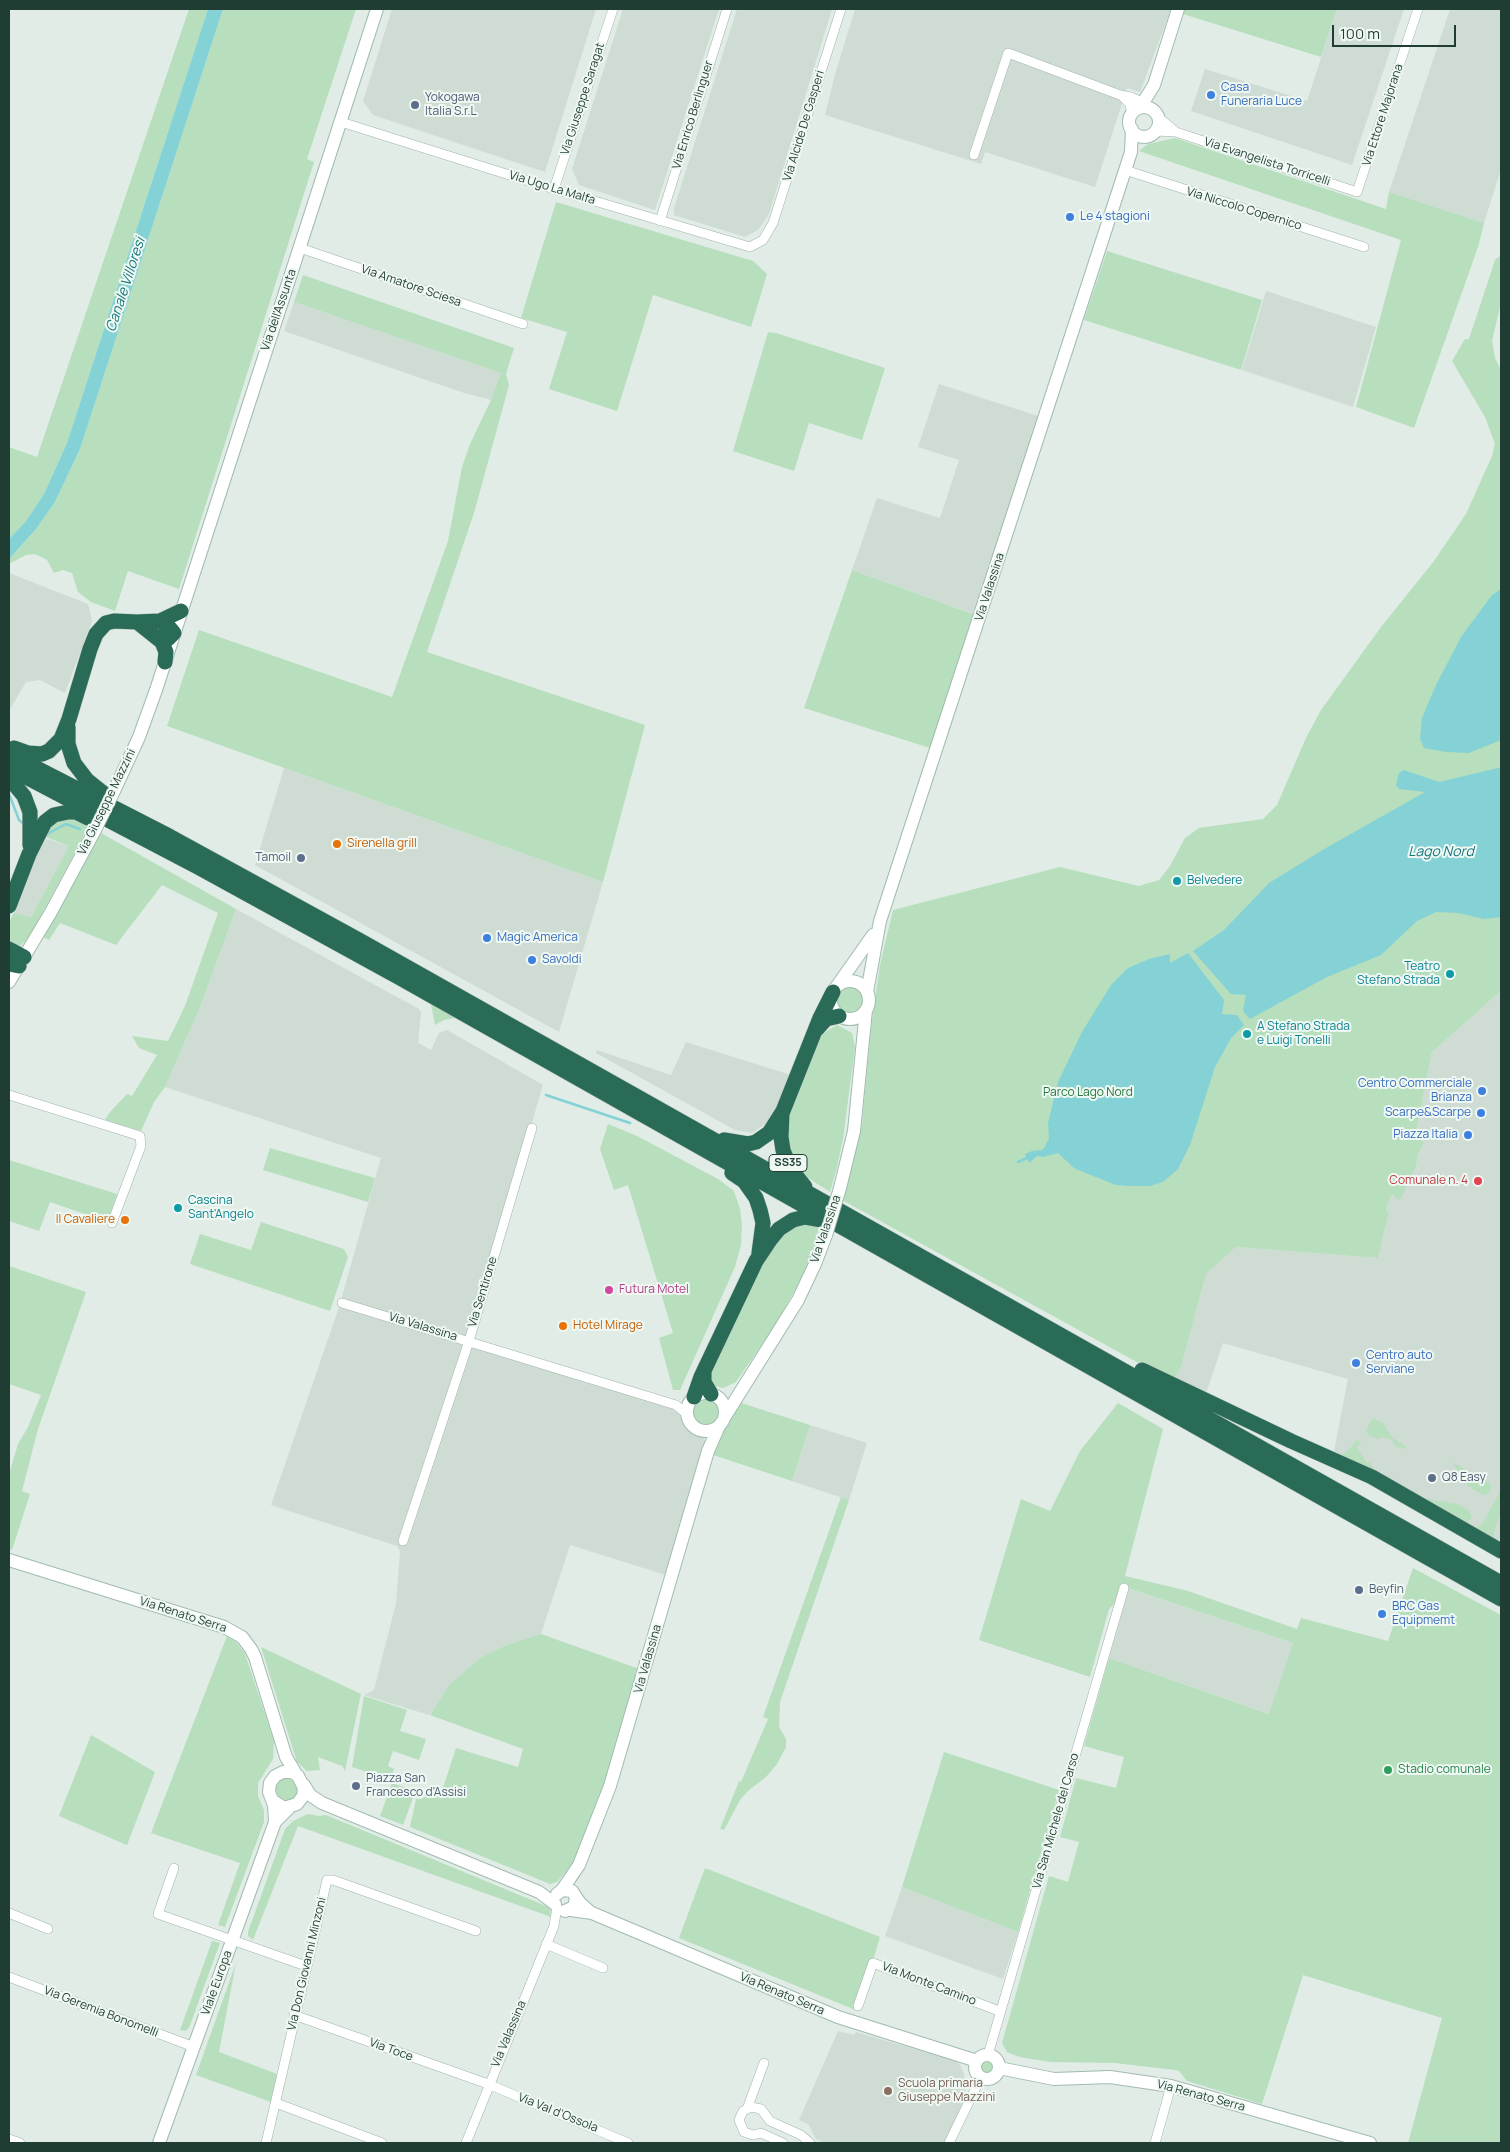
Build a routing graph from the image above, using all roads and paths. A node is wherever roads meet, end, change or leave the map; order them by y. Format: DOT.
graph roads {
  1 [pos="377,9"];
  2 [pos="612,9"];
  3 [pos="727,9"];
  4 [pos="841,9"];
  5 [pos="1178,9"];
  6 [pos="1418,9"];
  7 [pos="1154,85"];
  8 [pos="1122,96"];
  9 [pos="1144,107"];
  10 [pos="1132,114"];
  11 [pos="1157,115"];
  12 [pos="341,122"];
  13 [pos="1132,129"];
  14 [pos="1176,132"];
  15 [pos="1153,133"];
  16 [pos="1131,152"];
  17 [pos="974,156"];
  18 [pos="1125,170"];
  19 [pos="554,189"];
  20 [pos="1357,192"];
  21 [pos="660,221"];
  22 [pos="763,240"];
  23 [pos="1364,247"];
  24 [pos="300,248"];
  25 [pos="523,324"];
  26 [pos="181,611"];
  27 [pos="160,621"];
  28 [pos="137,622"];
  29 [pos="174,633"];
  30 [pos="159,637"];
  31 [pos="165,662"];
  32 [pos="69,719"];
  33 [pos="9,745"];
  34 [pos="9,754"];
  35 [pos="9,768"];
  36 [pos="9,778"];
  37 [pos="132,832"];
  38 [pos="169,836"];
  39 [pos="29,854"];
  40 [pos="9,906"];
  41 [pos="880,921"];
  42 [pos="9,949"];
  43 [pos="17,962"];
  44 [pos="9,982"];
  45 [pos="835,989"];
  46 [pos="867,992"];
  47 [pos="866,1010"];
  48 [pos="843,1018"];
  49 [pos="816,1030"];
  50 [pos="862,1047"];
  51 [pos="9,1095"];
  52 [pos="782,1111"];
  53 [pos="532,1128"];
  54 [pos="700,1131"];
  55 [pos="714,1154"];
  56 [pos="824,1202"];
  57 [pos="112,1223"];
  58 [pos="830,1229"];
  59 [pos="756,1261"];
  60 [pos="985,1292"];
  61 [pos="342,1303"];
  62 [pos="469,1341"];
  63 [pos="704,1371"];
  64 [pos="739,1393"];
  65 [pos="714,1396"];
  66 [pos="693,1398"];
  67 [pos="676,1405"];
  68 [pos="688,1415"];
  69 [pos="722,1422"];
  70 [pos="701,1430"];
  71 [pos="708,1451"];
  72 [pos="403,1541"];
  73 [pos="1501,1551"];
  74 [pos="9,1560"];
  75 [pos="1501,1583"];
  76 [pos="1124,1588"];
  77 [pos="1501,1599"];
  78 [pos="284,1748"];
  79 [pos="296,1774"];
  80 [pos="275,1776"];
  81 [pos="304,1785"];
  82 [pos="272,1800"];
  83 [pos="322,1804"];
  84 [pos="293,1806"];
  85 [pos="275,1822"];
  86 [pos="174,1868"];
  87 [pos="565,1901"];
  88 [pos="9,1913"];
  89 [pos="48,1929"];
  90 [pos="476,1931"];
  91 [pos="233,1940"];
  92 [pos="546,1944"];
  93 [pos="306,1966"];
  94 [pos="603,1968"];
  95 [pos="9,1977"];
  96 [pos="858,2006"];
  97 [pos="999,2011"];
  98 [pos="294,2015"];
  99 [pos="194,2047"];
  100 [pos="983,2058"];
  101 [pos="764,2063"];
  102 [pos="999,2068"];
  103 [pos="981,2077"];
  104 [pos="488,2084"];
  105 [pos="1171,2086"];
  106 [pos="276,2103"];
  107 [pos="747,2109"];
  108 [pos="608,2134"];
  109 [pos="9,2139"];
  110 [pos="20,2143"];
  111 [pos="160,2143"];
  112 [pos="266,2143"];
  113 [pos="382,2143"];
  114 [pos="466,2143"];
  115 [pos="604,2143"];
  116 [pos="628,2143"];
  117 [pos="783,2143"];
  118 [pos="810,2143"];
  119 [pos="949,2143"];
  120 [pos="1155,2143"];
  121 [pos="1370,2143"];
  1 -- 12 [label="street, Via dell'Assunta"];
  2 -- 19 [label="street, Via Giuseppe Saragat"];
  3 -- 21 [label="street, Via Enrico Berlinguer"];
  4 -- 22 [label="street, Via Alcide De Gasperi"];
  5 -- 7 [label="street"];
  6 -- 20 [label="street, Via Ettore Majorana"];
  7 -- 9 [label="street"];
  7 -- 11 [label="street"];
  8 -- 9 [label="street"];
  8 -- 10 [label="street"];
  8 -- 17 [label="street"];
  9 -- 10 [label="street"];
  9 -- 11 [label="street"];
  10 -- 13 [label="street"];
  11 -- 14 [label="street, Via Evangelista Torricelli"];
  11 -- 15 [label="street"];
  12 -- 19 [label="street, Via Ugo La Malfa"];
  12 -- 24 [label="street, Via dell'Assunta"];
  13 -- 15 [label="street"];
  13 -- 16 [label="street"];
  14 -- 15 [label="street, Via Evangelista Torricelli"];
  14 -- 20 [label="street, Via Evangelista Torricelli"];
  15 -- 16 [label="street"];
  16 -- 18 [label="street, Via Valassina"];
  18 -- 23 [label="street, Via Niccolo Copernico"];
  18 -- 41 [label="street, Via Valassina"];
  19 -- 21 [label="street, Via Ugo La Malfa"];
  21 -- 22 [label="street, Via Ugo La Malfa"];
  24 -- 25 [label="street, Via Amatore Sciesa"];
  24 -- 26 [label="street, Via dell'Assunta"];
  26 -- 27 [label="highway"];
  26 -- 29 [label="street, Via Giuseppe Mazzini"];
  27 -- 28 [label="highway"];
  27 -- 29 [label="highway"];
  28 -- 30 [label="highway"];
  28 -- 32 [label="highway"];
  29 -- 30 [label="highway"];
  29 -- 31 [label="street, Via Giuseppe Mazzini"];
  30 -- 31 [label="highway"];
  31 -- 43 [label="street, Via Giuseppe Mazzini, bridge"];
  32 -- 33 [label="highway"];
  32 -- 38 [label="highway"];
  34 -- 38 [label="highway"];
  35 -- 37 [label="highway"];
  36 -- 39 [label="highway"];
  37 -- 39 [label="highway"];
  37 -- 55 [label="highway"];
  38 -- 54 [label="highway"];
  39 -- 40 [label="highway"];
  41 -- 45 [label="street, Via Valassina"];
  41 -- 46 [label="street, Via Valassina"];
  42 -- 43 [label="highway"];
  43 -- 44 [label="street, Via Giuseppe Mazzini"];
  45 -- 46 [label="street"];
  45 -- 48 [label="street"];
  45 -- 49 [label="highway"];
  46 -- 47 [label="street"];
  47 -- 48 [label="street"];
  47 -- 50 [label="street, Via Valassina"];
  48 -- 49 [label="highway"];
  48 -- 50 [label="street, Via Valassina"];
  49 -- 52 [label="highway"];
  50 -- 58 [label="street, Via Valassina, bridge"];
  51 -- 57 [label="street"];
  52 -- 54 [label="highway"];
  52 -- 56 [label="highway, SS35"];
  53 -- 62 [label="street, Via Sentirone"];
  54 -- 56 [label="highway"];
  55 -- 58 [label="highway"];
  55 -- 59 [label="highway"];
  56 -- 60 [label="highway"];
  58 -- 59 [label="highway"];
  58 -- 64 [label="street, Via Valassina"];
  58 -- 77 [label="highway"];
  59 -- 63 [label="highway"];
  60 -- 73 [label="highway"];
  60 -- 75 [label="highway"];
  61 -- 62 [label="street, Via Valassina"];
  62 -- 67 [label="street, Via Valassina"];
  62 -- 72 [label="street, Via Sentirone"];
  63 -- 65 [label="highway"];
  63 -- 66 [label="highway"];
  64 -- 65 [label="street"];
  64 -- 69 [label="street, Via Valassina"];
  65 -- 66 [label="street"];
  65 -- 69 [label="street"];
  66 -- 67 [label="street"];
  66 -- 68 [label="street"];
  67 -- 68 [label="street, Via Valassina"];
  68 -- 70 [label="street, Via Valassina"];
  69 -- 70 [label="street"];
  69 -- 71 [label="street, Via Valassina"];
  70 -- 71 [label="street, Via Valassina"];
  71 -- 87 [label="street, Via Valassina"];
  74 -- 78 [label="street, Via Renato Serra"];
  76 -- 97 [label="street, Via San Michele del Carso"];
  78 -- 79 [label="street, Via Renato Serra"];
  78 -- 80 [label="street"];
  79 -- 80 [label="street"];
  79 -- 81 [label="street"];
  80 -- 82 [label="street"];
  81 -- 83 [label="street, Via Renato Serra"];
  81 -- 84 [label="street"];
  82 -- 84 [label="street"];
  82 -- 85 [label="street, Viale Europa"];
  83 -- 84 [label="street, Via Renato Serra"];
  83 -- 87 [label="street, Via Renato Serra"];
  84 -- 85 [label="street, Viale Europa"];
  85 -- 91 [label="street, Viale Europa"];
  86 -- 91 [label="street"];
  87 -- 92 [label="street, Via Valassina"];
  87 -- 100 [label="street, Via Renato Serra"];
  88 -- 89 [label="street"];
  90 -- 93 [label="street, Via Don Giovanni Minzoni"];
  91 -- 93 [label="street"];
  91 -- 99 [label="street, Viale Europa"];
  92 -- 94 [label="street"];
  92 -- 104 [label="street, Via Valassina"];
  93 -- 98 [label="street, Via Don Giovanni Minzoni"];
  95 -- 99 [label="street, Via Geremia Bonomelli"];
  96 -- 97 [label="street, Via Monte Camino"];
  97 -- 100 [label="street, Via San Michele del Carso"];
  98 -- 104 [label="street, Via Toce"];
  98 -- 106 [label="street, Via Don Giovanni Minzoni"];
  99 -- 111 [label="street, Viale Europa"];
  100 -- 102 [label="street"];
  100 -- 103 [label="street"];
  101 -- 107 [label="street"];
  102 -- 103 [label="street"];
  102 -- 105 [label="street, Via Renato Serra"];
  103 -- 119 [label="street"];
  104 -- 108 [label="street, Via Val d'Ossola"];
  104 -- 114 [label="street, Via Valassina"];
  105 -- 120 [label="street"];
  105 -- 121 [label="street, Via Renato Serra"];
  106 -- 112 [label="street, Via Don Giovanni Minzoni"];
  106 -- 113 [label="street"];
  107 -- 117 [label="street"];
  107 -- 118 [label="street"];
  108 -- 115 [label="street"];
  108 -- 116 [label="street, Via Val d'Ossola"];
  109 -- 110 [label="street"];
}
